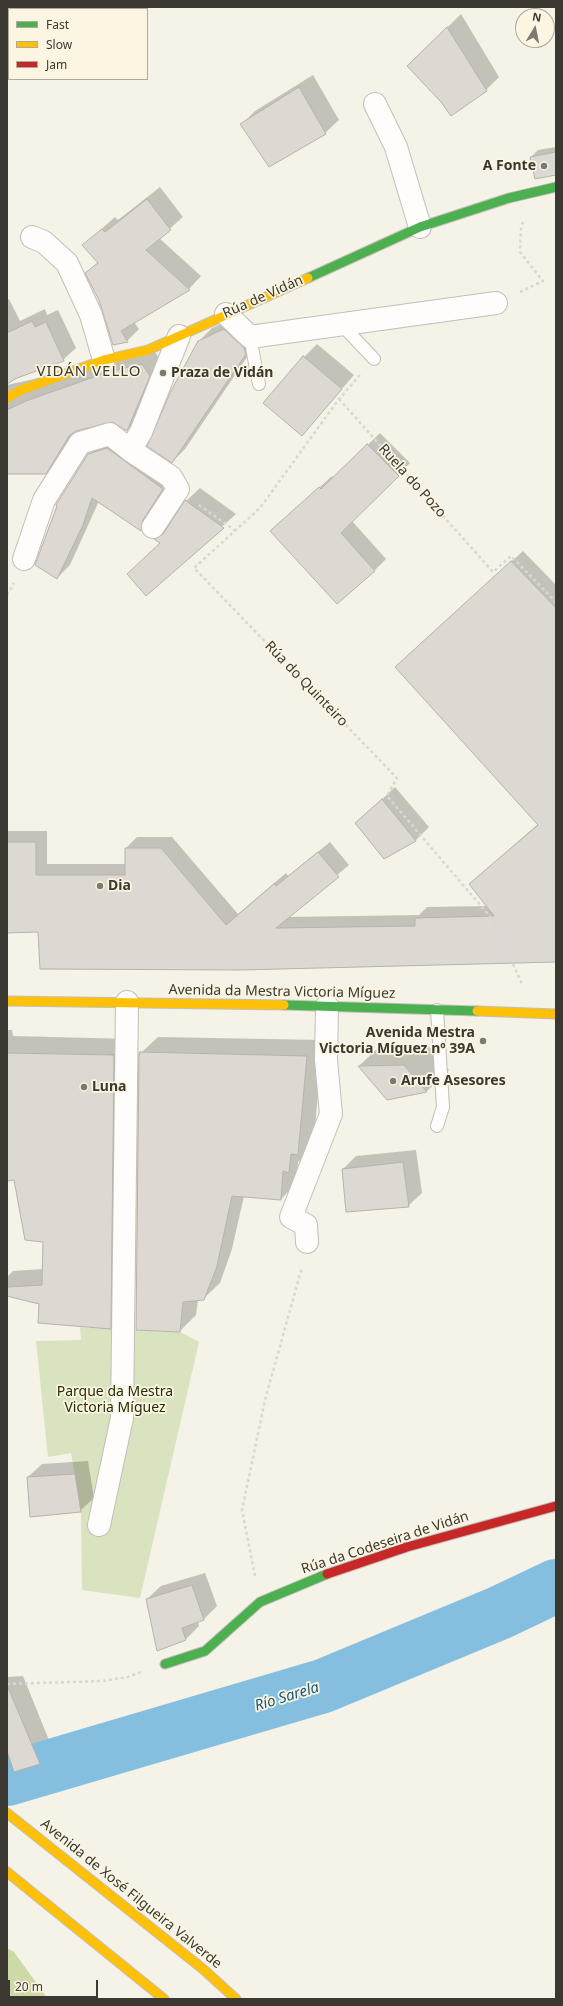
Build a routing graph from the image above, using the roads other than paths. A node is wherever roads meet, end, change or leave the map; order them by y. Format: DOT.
graph roads {
  1 [pos="375,104"];
  2 [pos="556,187"];
  3 [pos="420,227"];
  4 [pos="32,237"];
  5 [pos="496,303"];
  6 [pos="226,314"];
  7 [pos="341,324"];
  8 [pos="179,336"];
  9 [pos="250,337"];
  10 [pos="374,358"];
  11 [pos="104,360"];
  12 [pos="259,384"];
  13 [pos="7,398"];
  14 [pos="130,450"];
  15 [pos="153,527"];
  16 [pos="24,560"];
  17 [pos="7,1002"];
  18 [pos="127,1002"];
  19 [pos="327,1006"];
  20 [pos="437,1010"];
  21 [pos="556,1014"];
  22 [pos="437,1126"];
  23 [pos="307,1242"];
  24 [pos="556,1506"];
  25 [pos="99,1525"];
  26 [pos="166,1664"];
  27 [pos="7,1813"];
  28 [pos="7,1872"];
  29 [pos="203,1969"];
  30 [pos="164,1999"];
  31 [pos="236,1999"];
  32 [pos="244,1999"];
  1 -- 3 [label="street"];
  2 -- 3 [label="main road, Rúa de Vidán"];
  3 -- 6 [label="main road, Rúa de Vidán"];
  4 -- 11 [label="street"];
  5 -- 7 [label="street"];
  6 -- 8 [label="main road, Rúa de Vidán"];
  6 -- 9 [label="street"];
  7 -- 9 [label="street"];
  7 -- 10 [label="lane"];
  8 -- 11 [label="main road, Rúa de Vidán"];
  8 -- 14 [label="street"];
  9 -- 12 [label="lane"];
  11 -- 13 [label="main road, Rúa de Vidán"];
  14 -- 15 [label="street"];
  14 -- 16 [label="street"];
  17 -- 18 [label="main road, Avenida da Mestra Victoria Míguez"];
  18 -- 19 [label="main road, Avenida da Mestra Victoria Míguez"];
  18 -- 25 [label="street"];
  19 -- 20 [label="main road, Avenida da Mestra Victoria Míguez"];
  19 -- 23 [label="street"];
  20 -- 21 [label="main road, Avenida da Mestra Victoria Míguez"];
  20 -- 22 [label="lane"];
  24 -- 26 [label="main road, Rúa da Codeseira de Vidán"];
  27 -- 29 [label="main road, Avenida de Xosé Filgueira Valverde"];
  28 -- 30 [label="main road"];
  29 -- 31 [label="main road, Avenida de Xosé Filgueira Valverde"];
  29 -- 32 [label="main road"];
}
